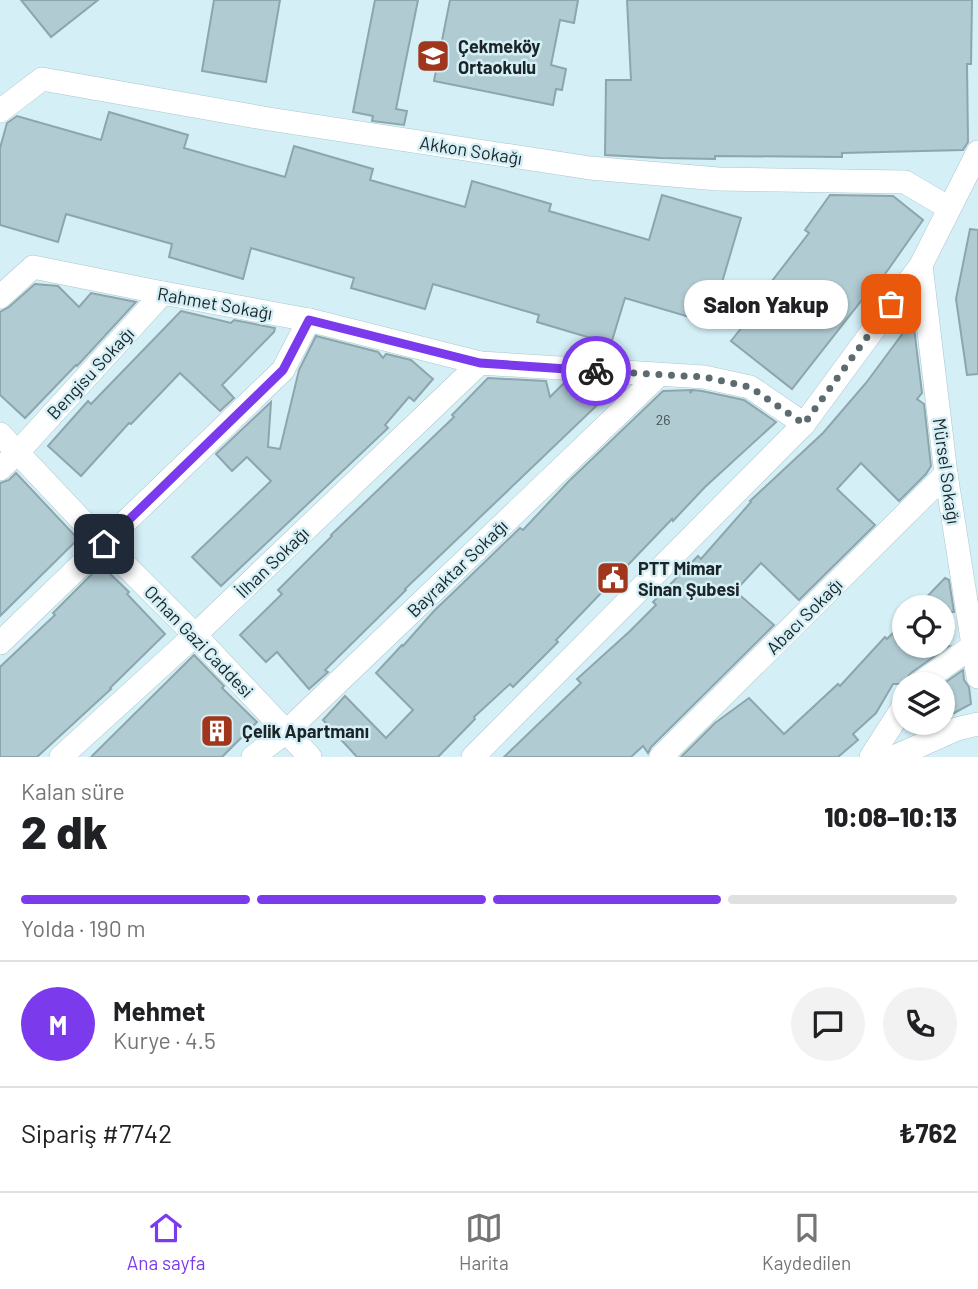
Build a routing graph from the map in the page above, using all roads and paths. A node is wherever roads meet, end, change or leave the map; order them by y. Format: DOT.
graph roads {
  1 [pos="0,111"];
  2 [pos="978,152"];
  3 [pos="949,208"];
  4 [pos="921,265"];
  5 [pos="163,293"];
  6 [pos="0,298"];
  7 [pos="309,320"];
  8 [pos="480,363"];
  9 [pos="659,375"];
  10 [pos="804,424"];
  11 [pos="0,435"];
  12 [pos="18,452"];
  13 [pos="0,469"];
  14 [pos="946,474"];
  15 [pos="104,544"];
  16 [pos="195,635"];
  17 [pos="0,643"];
  18 [pos="973,646"];
  19 [pos="936,672"];
  20 [pos="978,677"];
  21 [pos="892,724"];
  22 [pos="978,724"];
  23 [pos="286,732"];
  24 [pos="61,757"];
  25 [pos="253,757"];
  26 [pos="310,757"];
  27 [pos="472,757"];
  28 [pos="661,757"];
  29 [pos="871,757"];
  30 [pos="894,757"];
  1 -- 3 [label="street, Akkon Sokağı"];
  2 -- 3 [label="street"];
  3 -- 4 [label="street"];
  4 -- 10 [label="street"];
  4 -- 14 [label="street, Mürsel Sokağı"];
  5 -- 6 [label="street, Rahmet Sokağı"];
  5 -- 7 [label="street, Rahmet Sokağı"];
  5 -- 12 [label="street, Bengisu Sokağı"];
  7 -- 8 [label="street, Rahmet Sokağı"];
  7 -- 15 [label="street"];
  8 -- 9 [label="street, Rahmet Sokağı"];
  8 -- 16 [label="street, İlhan Sokağı"];
  9 -- 10 [label="street, Rahmet Sokağı"];
  9 -- 23 [label="street, Bayraktar Sokağı"];
  10 -- 27 [label="street"];
  11 -- 12 [label="street, Orhan Gazi Caddesi"];
  12 -- 13 [label="street, Bengisu Sokağı"];
  12 -- 15 [label="street, Orhan Gazi Caddesi"];
  14 -- 18 [label="street, Mürsel Sokağı"];
  14 -- 28 [label="street, Abacı Sokağı"];
  15 -- 16 [label="street, Orhan Gazi Caddesi"];
  15 -- 17 [label="street"];
  16 -- 23 [label="street, Orhan Gazi Caddesi"];
  16 -- 24 [label="street, İlhan Sokağı"];
  18 -- 19 [label="street"];
  18 -- 20 [label="street, Mürsel Sokağı"];
  21 -- 29 [label="street"];
  22 -- 30 [label="street"];
  23 -- 25 [label="street, Bayraktar Sokağı"];
  23 -- 26 [label="street, Orhan Gazi Caddesi"];
}
